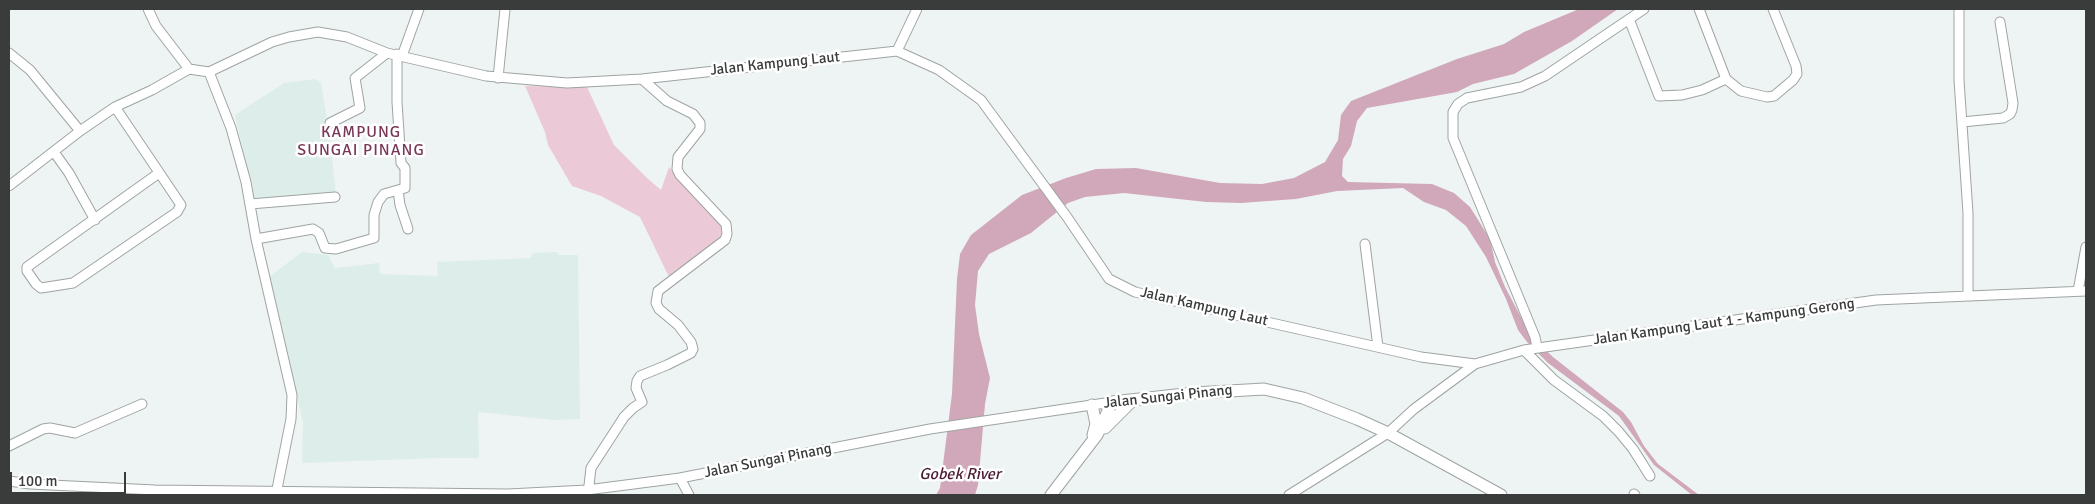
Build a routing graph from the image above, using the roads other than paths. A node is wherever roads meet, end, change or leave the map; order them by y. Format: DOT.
graph roads {
  1 [pos="148,9"];
  2 [pos="419,9"];
  3 [pos="505,9"];
  4 [pos="917,9"];
  5 [pos="1644,9"];
  6 [pos="1699,9"];
  7 [pos="1772,9"];
  8 [pos="1958,9"];
  9 [pos="1629,19"];
  10 [pos="2000,22"];
  11 [pos="896,51"];
  12 [pos="387,52"];
  13 [pos="9,53"];
  14 [pos="399,55"];
  15 [pos="190,69"];
  16 [pos="209,72"];
  17 [pos="498,78"];
  18 [pos="642,79"];
  19 [pos="1726,79"];
  20 [pos="114,107"];
  21 [pos="1962,122"];
  22 [pos="330,123"];
  23 [pos="80,131"];
  24 [pos="54,152"];
  25 [pos="159,173"];
  26 [pos="9,186"];
  27 [pos="398,190"];
  28 [pos="335,196"];
  29 [pos="250,204"];
  30 [pos="95,220"];
  31 [pos="408,230"];
  32 [pos="256,239"];
  33 [pos="1365,244"];
  34 [pos="2086,247"];
  35 [pos="2082,291"];
  36 [pos="1968,296"];
  37 [pos="1378,347"];
  38 [pos="1531,349"];
  39 [pos="1475,364"];
  40 [pos="1132,401"];
  41 [pos="1112,402"];
  42 [pos="142,404"];
  43 [pos="1092,405"];
  44 [pos="1388,433"];
  45 [pos="1094,438"];
  46 [pos="9,446"];
  47 [pos="1650,476"];
  48 [pos="680,478"];
  49 [pos="9,481"];
  50 [pos="276,493"];
  51 [pos="588,493"];
  52 [pos="689,495"];
  53 [pos="1051,495"];
  54 [pos="1289,495"];
  55 [pos="1501,495"];
  1 -- 15 [label="street"];
  2 -- 14 [label="street"];
  3 -- 17 [label="street"];
  4 -- 11 [label="street"];
  5 -- 9 [label="street"];
  6 -- 19 [label="street"];
  7 -- 19 [label="street"];
  8 -- 21 [label="street"];
  9 -- 19 [label="street"];
  9 -- 38 [label="street"];
  10 -- 21 [label="street"];
  11 -- 18 [label="street, Jalan Kampung Laut"];
  11 -- 37 [label="street, Jalan Kampung Laut"];
  12 -- 14 [label="street, Jalan Kampung Laut"];
  12 -- 16 [label="street, Jalan Kampung Laut"];
  12 -- 22 [label="street"];
  13 -- 23 [label="street"];
  14 -- 17 [label="street, Jalan Kampung Laut"];
  14 -- 27 [label="street"];
  15 -- 16 [label="street"];
  15 -- 20 [label="street"];
  16 -- 29 [label="street"];
  17 -- 18 [label="street, Jalan Kampung Laut"];
  18 -- 51 [label="street"];
  20 -- 23 [label="street"];
  20 -- 25 [label="street"];
  21 -- 36 [label="street"];
  23 -- 24 [label="street"];
  24 -- 26 [label="street"];
  24 -- 30 [label="street"];
  25 -- 30 [label="street"];
  25 -- 30 [label="street"];
  27 -- 31 [label="street"];
  27 -- 32 [label="street"];
  28 -- 29 [label="street"];
  29 -- 32 [label="street"];
  32 -- 50 [label="street"];
  33 -- 37 [label="street"];
  34 -- 35 [label="street"];
  35 -- 36 [label="street, Jalan Kampung Laut 1 - Kampung Gerong"];
  36 -- 38 [label="street, Jalan Kampung Laut 1 - Kampung Gerong"];
  37 -- 39 [label="street, Jalan Kampung Laut"];
  38 -- 39 [label="street, Jalan Kampung Laut 1 - Kampung Gerong"];
  38 -- 47 [label="street"];
  39 -- 44 [label="street, Jalan Kampung Laut 1 - Kampung Gerong"];
  40 -- 41 [label="street, Jalan Sungai Pinang"];
  40 -- 44 [label="street, Jalan Sungai Pinang"];
  40 -- 45 [label="street"];
  41 -- 43 [label="street, Jalan Sungai Pinang"];
  41 -- 45 [label="street"];
  42 -- 46 [label="street"];
  43 -- 45 [label="street"];
  43 -- 48 [label="street, Jalan Sungai Pinang"];
  44 -- 54 [label="street, Jalan Kampung Laut 1 - Kampung Gerong"];
  44 -- 55 [label="street, Jalan Sungai Pinang"];
  45 -- 53 [label="street"];
  48 -- 51 [label="street, Jalan Sungai Pinang"];
  48 -- 52 [label="street"];
  49 -- 50 [label="street, Jalan Sungai Pinang"];
  50 -- 51 [label="street, Jalan Sungai Pinang"];
}
